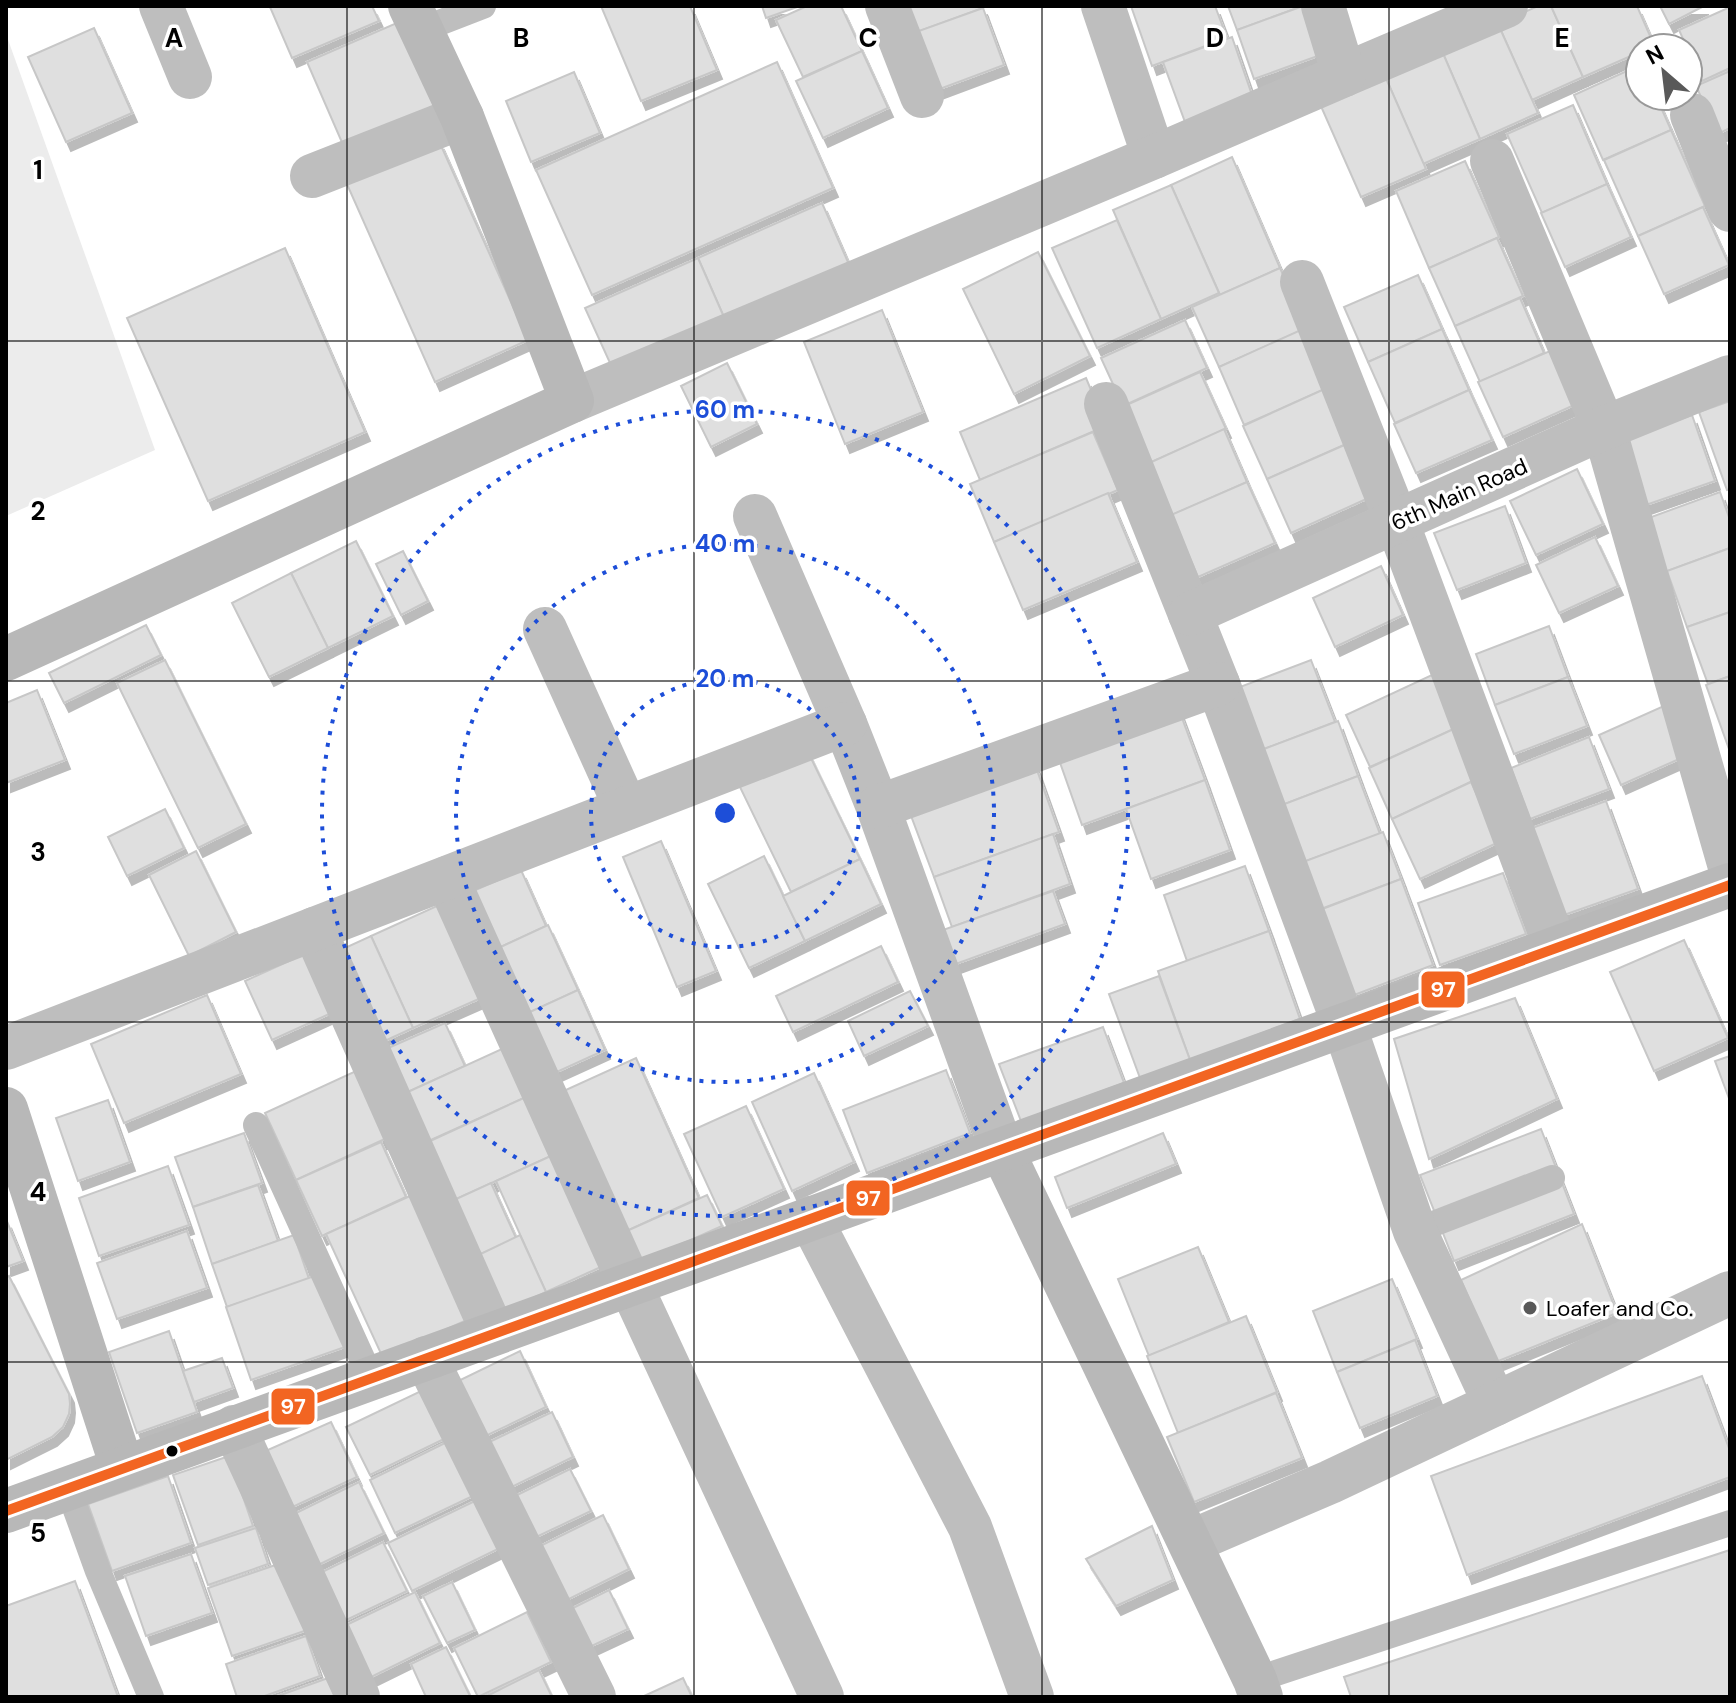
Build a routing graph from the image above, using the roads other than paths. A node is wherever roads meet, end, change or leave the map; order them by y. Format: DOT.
graph roads {
  1 [pos="161,6"];
  2 [pos="483,6"];
  3 [pos="887,6"];
  4 [pos="1103,6"];
  5 [pos="1323,6"];
  6 [pos="1506,6"];
  7 [pos="416,18"];
  8 [pos="1344,75"];
  9 [pos="190,77"];
  10 [pos="922,96"];
  11 [pos="1692,115"];
  12 [pos="462,117"];
  13 [pos="1154,157"];
  14 [pos="1492,161"];
  15 [pos="312,176"];
  16 [pos="1730,210"];
  17 [pos="1302,282"];
  18 [pos="1730,377"];
  19 [pos="572,401"];
  20 [pos="1106,404"];
  21 [pos="1604,428"];
  22 [pos="755,516"];
  23 [pos="1397,522"];
  24 [pos="1190,614"];
  25 [pos="545,629"];
  26 [pos="6,659"];
  27 [pos="1218,684"];
  28 [pos="845,724"];
  29 [pos="878,807"];
  30 [pos="626,808"];
  31 [pos="1730,867"];
  32 [pos="447,878"];
  33 [pos="1730,885"];
  34 [pos="314,929"];
  35 [pos="1556,948"];
  36 [pos="1344,1025"];
  37 [pos="6,1048"];
  38 [pos="6,1109"];
  39 [pos="256,1125"];
  40 [pos="1002,1150"];
  41 [pos="1552,1178"];
  42 [pos="810,1218"];
  43 [pos="1415,1231"];
  44 [pos="630,1284"];
  45 [pos="1730,1293"];
  46 [pos="493,1333"];
  47 [pos="426,1358"];
  48 [pos="371,1378"];
  49 [pos="1495,1404"];
  50 [pos="234,1427"];
  51 [pos="122,1467"];
  52 [pos="68,1488"];
  53 [pos="6,1511"];
  54 [pos="1730,1523"];
  55 [pos="1190,1542"];
  56 [pos="1258,1688"];
  57 [pos="151,1697"];
  58 [pos="358,1697"];
  59 [pos="594,1697"];
  60 [pos="822,1697"];
  61 [pos="1032,1697"];
  1 -- 9 [label="street"];
  2 -- 7 [label="lane"];
  3 -- 10 [label="street"];
  4 -- 13 [label="street"];
  5 -- 8 [label="street"];
  6 -- 8 [label="street"];
  7 -- 12 [label="street"];
  8 -- 13 [label="street"];
  11 -- 16 [label="street"];
  12 -- 15 [label="street"];
  12 -- 19 [label="street"];
  13 -- 19 [label="street"];
  14 -- 21 [label="street"];
  17 -- 23 [label="street"];
  18 -- 21 [label="street, 6th Main Road"];
  19 -- 26 [label="street"];
  20 -- 24 [label="street"];
  21 -- 23 [label="street, 6th Main Road"];
  21 -- 31 [label="street"];
  22 -- 28 [label="street"];
  23 -- 24 [label="street, 6th Main Road"];
  23 -- 35 [label="street"];
  24 -- 27 [label="street"];
  25 -- 30 [label="street"];
  27 -- 29 [label="street"];
  27 -- 36 [label="street"];
  28 -- 29 [label="street"];
  28 -- 30 [label="street"];
  29 -- 40 [label="street"];
  30 -- 32 [label="street"];
  32 -- 34 [label="street"];
  32 -- 44 [label="street"];
  33 -- 35 [label="street"];
  34 -- 37 [label="street"];
  34 -- 46 [label="street"];
  35 -- 36 [label="street"];
  36 -- 40 [label="street"];
  36 -- 43 [label="street"];
  38 -- 51 [label="street"];
  39 -- 48 [label="lane"];
  40 -- 42 [label="street"];
  40 -- 55 [label="street"];
  41 -- 43 [label="lane"];
  42 -- 44 [label="street"];
  42 -- 61 [label="street"];
  43 -- 49 [label="street"];
  44 -- 46 [label="street"];
  44 -- 60 [label="street"];
  45 -- 49 [label="street"];
  46 -- 47 [label="street"];
  47 -- 48 [label="street"];
  47 -- 59 [label="street"];
  48 -- 50 [label="street"];
  49 -- 55 [label="street"];
  50 -- 51 [label="street"];
  50 -- 58 [label="street"];
  51 -- 52 [label="street"];
  52 -- 53 [label="street"];
  52 -- 57 [label="lane"];
  54 -- 56 [label="lane"];
  55 -- 56 [label="street"];
}
